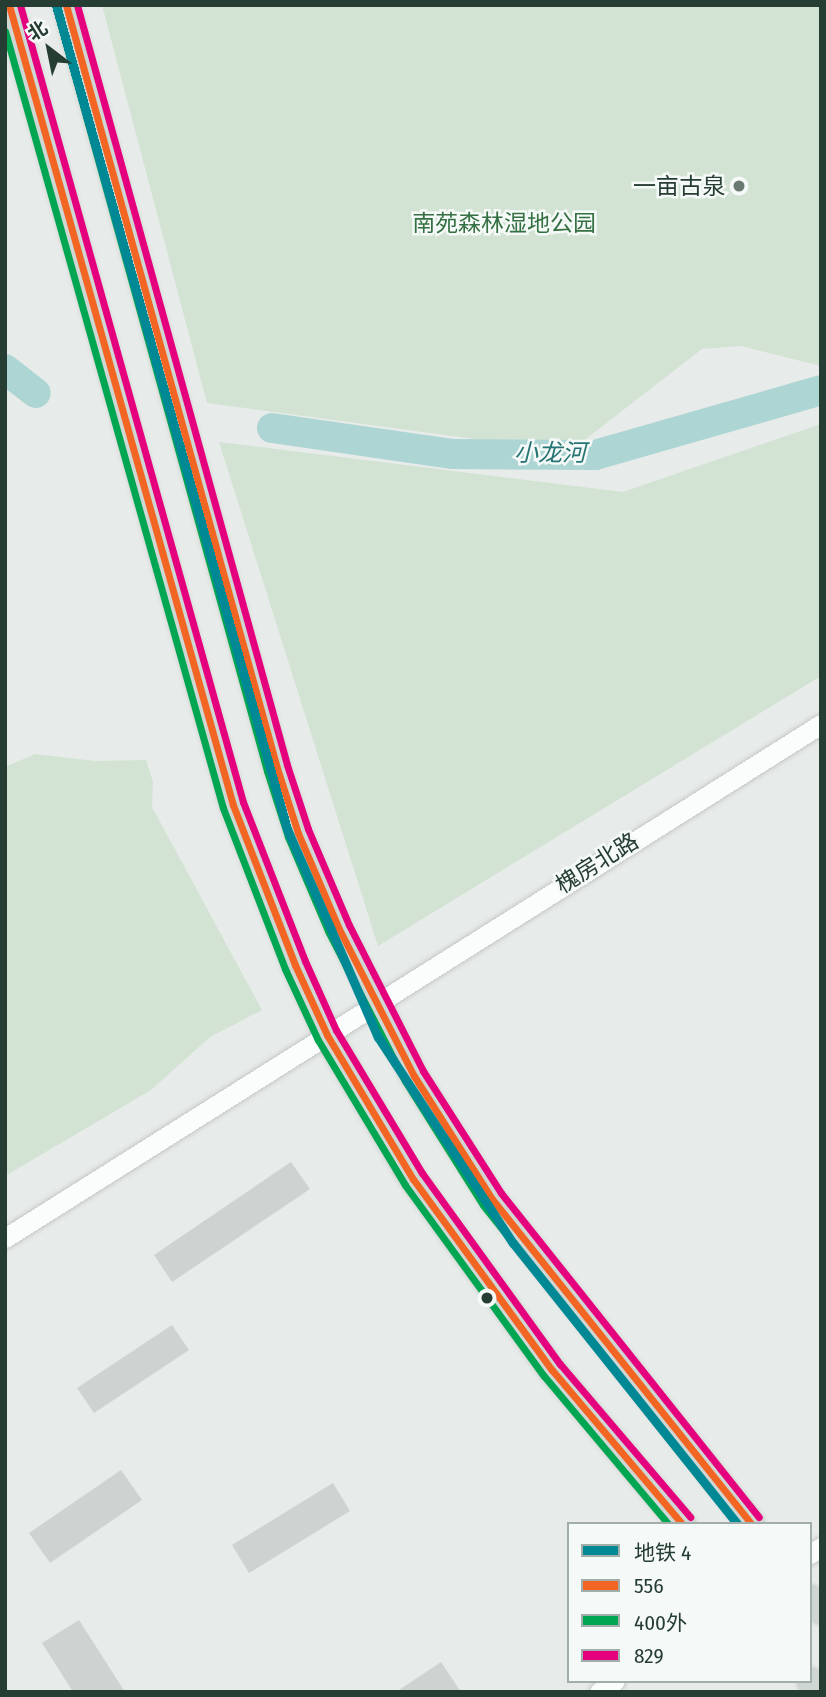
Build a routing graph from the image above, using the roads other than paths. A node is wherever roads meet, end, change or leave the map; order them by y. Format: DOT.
graph roads {
  1 [pos="9,5"];
  2 [pos="66,5"];
  3 [pos="821,724"];
  4 [pos="374,1003"];
  5 [pos="327,1035"];
  6 [pos="5,1238"];
  7 [pos="680,1522"];
  8 [pos="749,1522"];
  1 -- 5 [label="main road"];
  2 -- 4 [label="main road"];
  3 -- 4 [label="street, 槐房北路"];
  4 -- 5 [label="street, 槐房北路"];
  4 -- 8 [label="main road"];
  5 -- 6 [label="street, 槐房北路"];
  5 -- 7 [label="main road"];
}
